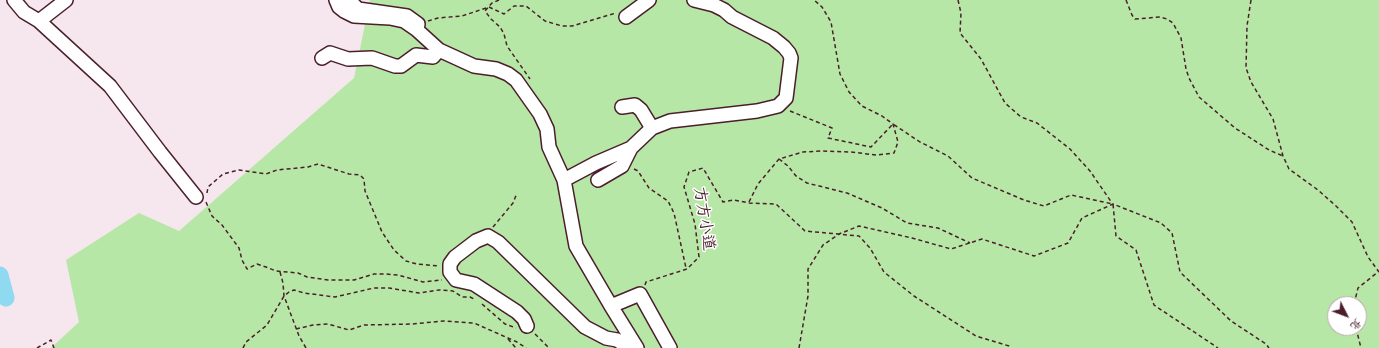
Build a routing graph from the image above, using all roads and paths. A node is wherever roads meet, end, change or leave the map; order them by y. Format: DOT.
graph roads {
  1 [pos="14,0"];
  2 [pos="66,0"];
  3 [pos="336,0"];
  4 [pos="349,0"];
  5 [pos="499,0"];
  6 [pos="649,0"];
  7 [pos="694,0"];
  8 [pos="814,0"];
  9 [pos="958,0"];
  10 [pos="1126,0"];
  11 [pos="1251,0"];
  12 [pos="489,7"];
  13 [pos="631,13"];
  14 [pos="39,20"];
  15 [pos="418,27"];
  16 [pos="439,50"];
  17 [pos="322,58"];
  18 [pos="531,82"];
  19 [pos="778,106"];
  20 [pos="622,107"];
  21 [pos="893,124"];
  22 [pos="652,128"];
  23 [pos="631,148"];
  24 [pos="1282,156"];
  25 [pos="779,160"];
  26 [pos="622,166"];
  27 [pos="564,180"];
  28 [pos="598,180"];
  29 [pos="517,193"];
  30 [pos="201,195"];
  31 [pos="749,203"];
  32 [pos="1113,204"];
  33 [pos="839,234"];
  34 [pos="488,236"];
  35 [pos="970,243"];
  36 [pos="450,268"];
  37 [pos="687,269"];
  38 [pos="280,272"];
  39 [pos="1379,272"];
  40 [pos="456,280"];
  41 [pos="640,294"];
  42 [pos="284,296"];
  43 [pos="1356,296"];
  44 [pos="470,297"];
  45 [pos="610,306"];
  46 [pos="527,326"];
  47 [pos="296,329"];
  48 [pos="1358,336"];
  49 [pos="507,338"];
  50 [pos="36,348"];
  51 [pos="54,348"];
  52 [pos="243,348"];
  53 [pos="306,348"];
  54 [pos="516,348"];
  55 [pos="526,348"];
  56 [pos="549,348"];
  57 [pos="630,348"];
  58 [pos="637,348"];
  59 [pos="670,348"];
  60 [pos="799,348"];
  61 [pos="1010,348"];
  62 [pos="1218,348"];
  63 [pos="1269,348"];
  64 [pos="1361,348"];
  1 -- 14 [label="street"];
  2 -- 14 [label="street"];
  3 -- 15 [label="street"];
  4 -- 15 [label="street"];
  5 -- 12 [label="path"];
  6 -- 13 [label="street"];
  7 -- 19 [label="street"];
  8 -- 21 [label="path"];
  9 -- 32 [label="path"];
  10 -- 24 [label="path"];
  11 -- 24 [label="path"];
  12 -- 13 [label="path"];
  12 -- 15 [label="path"];
  12 -- 18 [label="path"];
  14 -- 30 [label="street"];
  15 -- 16 [label="street"];
  16 -- 17 [label="street"];
  16 -- 27 [label="street"];
  19 -- 21 [label="path"];
  19 -- 22 [label="street"];
  20 -- 22 [label="street"];
  21 -- 25 [label="path"];
  21 -- 32 [label="path"];
  22 -- 23 [label="street"];
  23 -- 26 [label="street"];
  23 -- 27 [label="street"];
  24 -- 39 [label="path"];
  25 -- 31 [label="path"];
  25 -- 35 [label="path"];
  26 -- 28 [label="street"];
  26 -- 37 [label="path"];
  27 -- 45 [label="street"];
  29 -- 34 [label="path"];
  30 -- 36 [label="path"];
  30 -- 38 [label="path"];
  31 -- 33 [label="path, 方方小道"];
  31 -- 37 [label="path, 方方小道"];
  32 -- 35 [label="path"];
  32 -- 62 [label="path"];
  32 -- 63 [label="path"];
  33 -- 35 [label="path"];
  33 -- 60 [label="path"];
  33 -- 61 [label="path, 方方小道"];
  34 -- 36 [label="street"];
  34 -- 57 [label="street"];
  36 -- 40 [label="street"];
  37 -- 41 [label="path, 方方小道"];
  38 -- 40 [label="path"];
  38 -- 42 [label="path"];
  39 -- 43 [label="path"];
  40 -- 44 [label="path"];
  40 -- 46 [label="street"];
  41 -- 45 [label="street"];
  41 -- 59 [label="street"];
  42 -- 44 [label="path"];
  42 -- 47 [label="path"];
  42 -- 52 [label="path"];
  44 -- 46 [label="path"];
  45 -- 58 [label="street"];
  46 -- 56 [label="path"];
  47 -- 49 [label="path"];
  47 -- 53 [label="path"];
  48 -- 64 [label="path"];
  49 -- 54 [label="path"];
  49 -- 55 [label="path"];
  50 -- 51 [label="path"];
}
